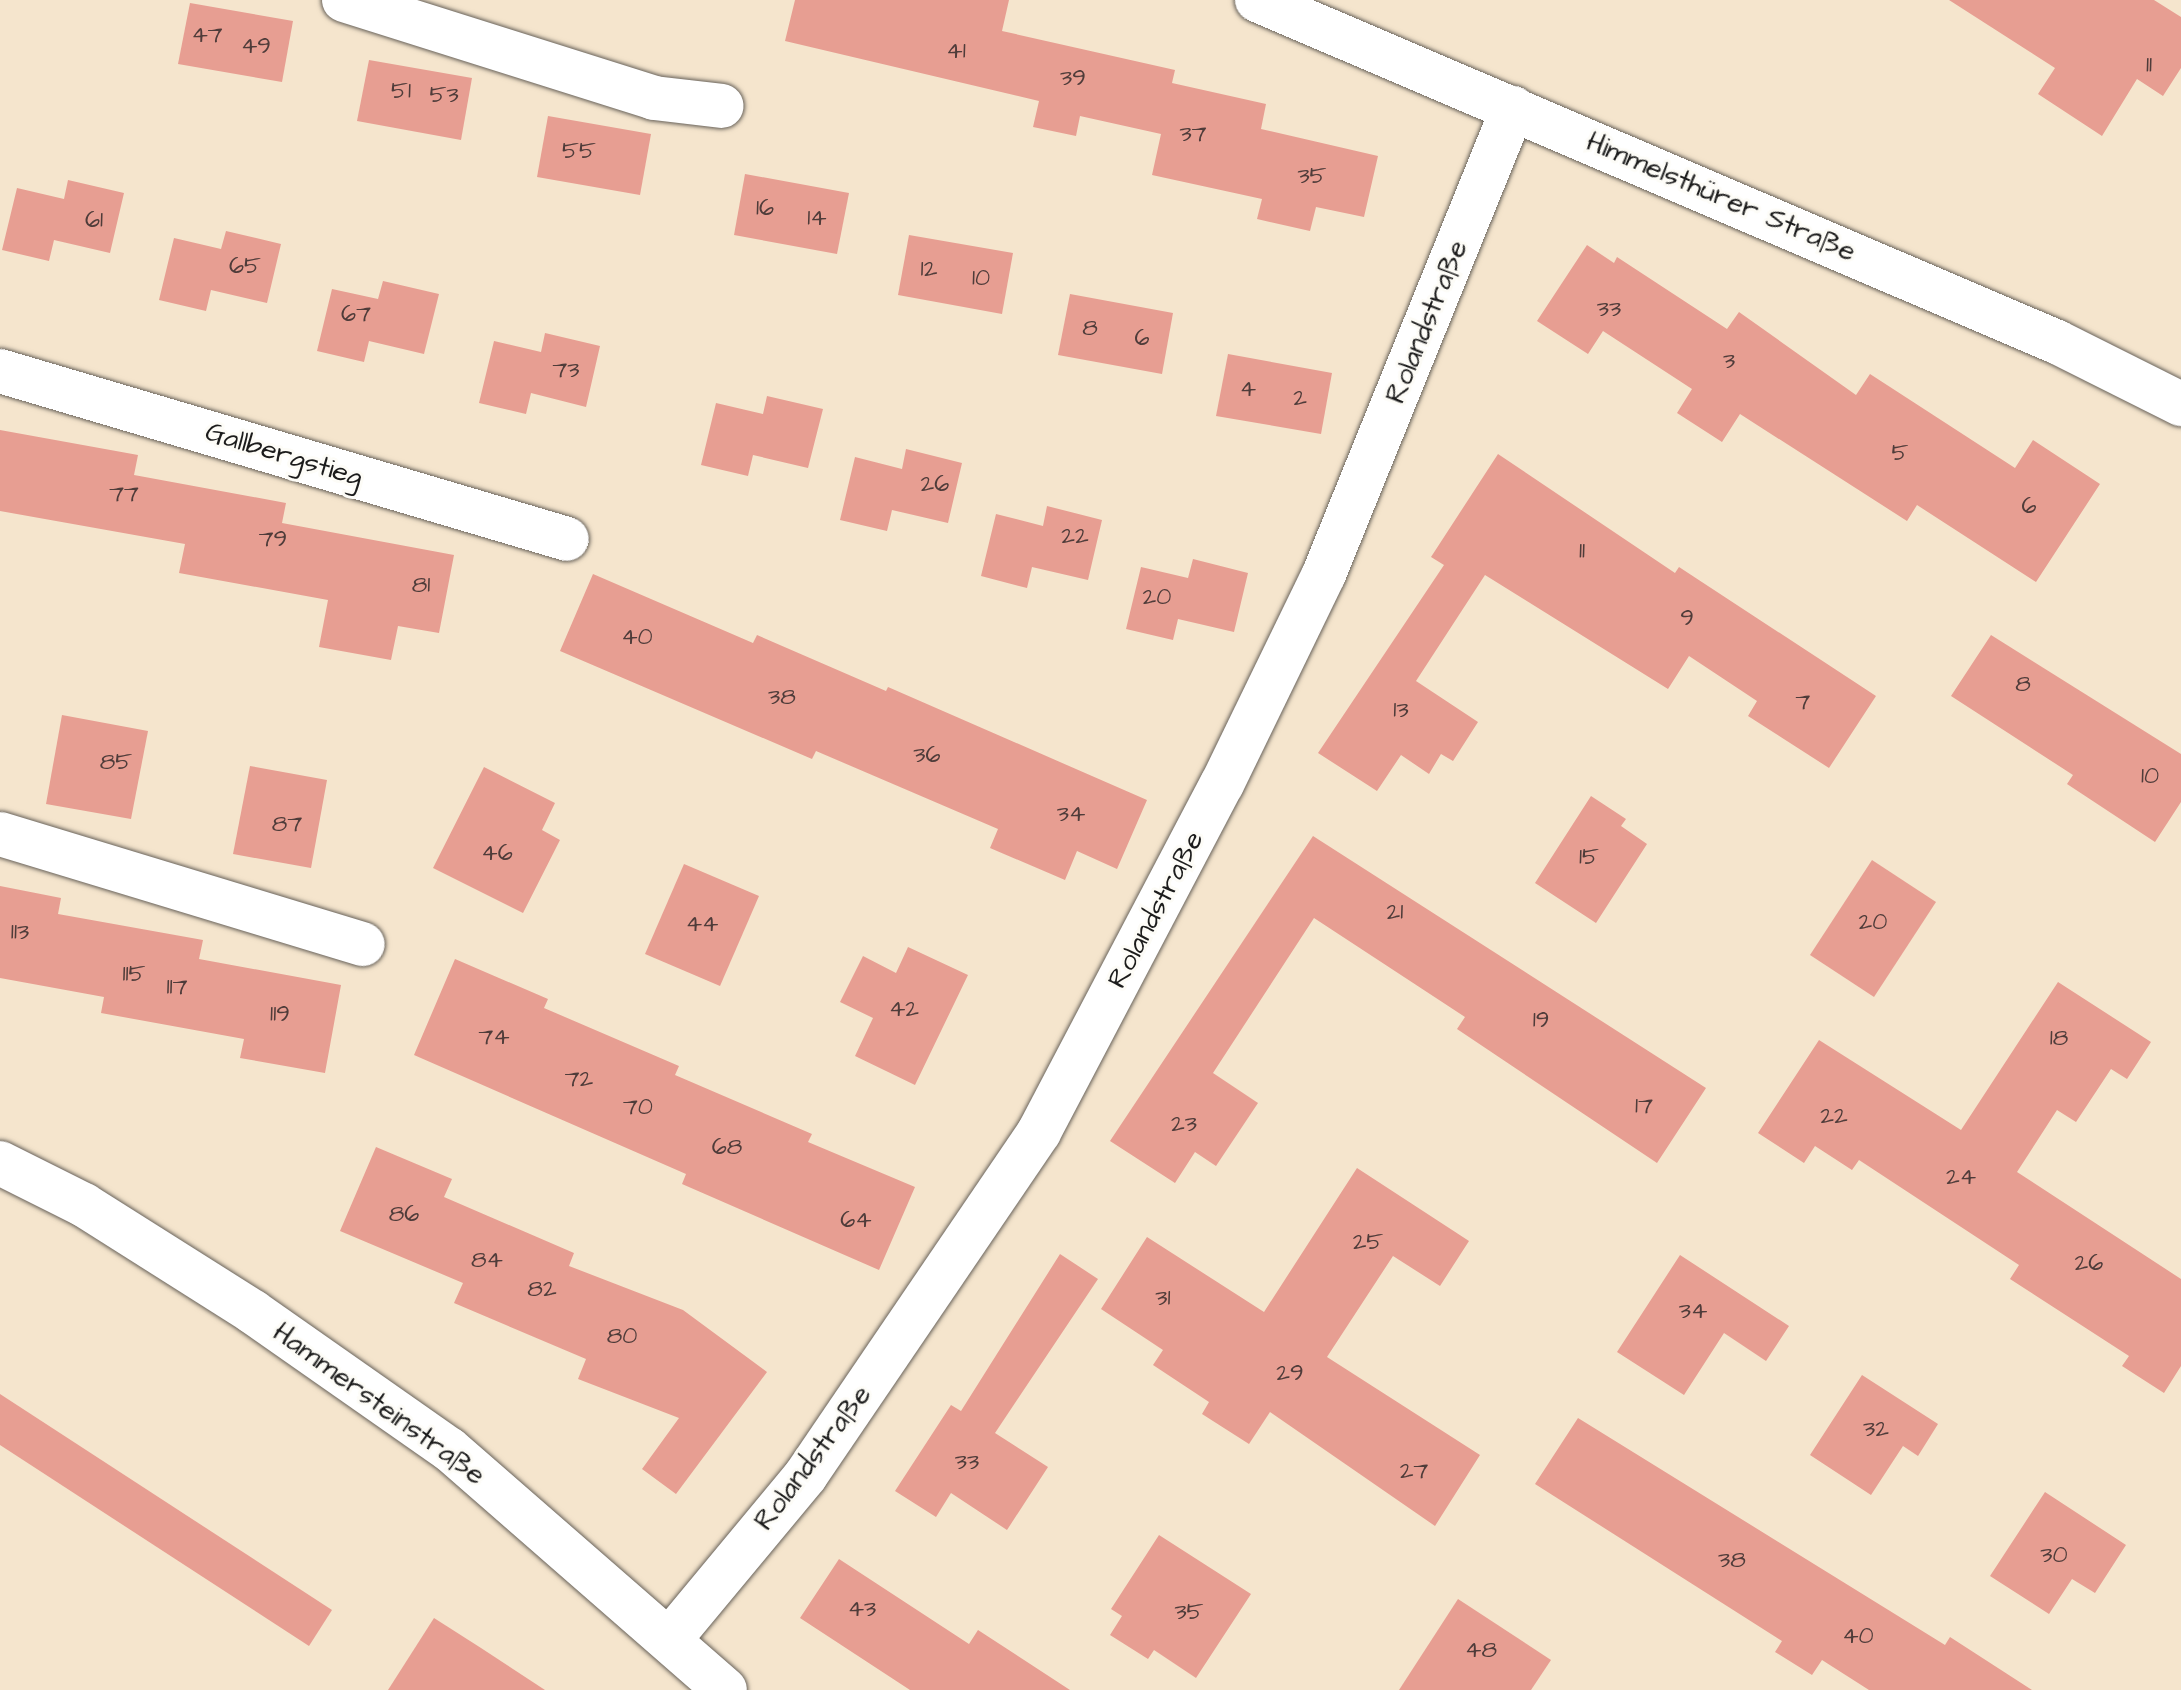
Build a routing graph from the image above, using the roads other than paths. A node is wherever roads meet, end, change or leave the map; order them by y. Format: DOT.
graph roads {
  1 [pos="344,0"];
  2 [pos="1257,0"];
  3 [pos="722,106"];
  4 [pos="1513,108"];
  5 [pos="0,371"];
  6 [pos="2181,404"];
  7 [pos="567,539"];
  8 [pos="0,834"];
  9 [pos="363,944"];
  10 [pos="0,1163"];
  11 [pos="670,1639"];
  12 [pos="725,1690"];
  1 -- 3 [label="street"];
  2 -- 4 [label="street, Himmelsthürer Straße"];
  4 -- 6 [label="street, Himmelsthürer Straße"];
  4 -- 11 [label="street, Rolandstraße"];
  5 -- 7 [label="street, Gallbergstieg"];
  8 -- 9 [label="street"];
  10 -- 11 [label="street, Hammersteinstraße"];
  11 -- 12 [label="street, Hammersteinstraße"];
}
